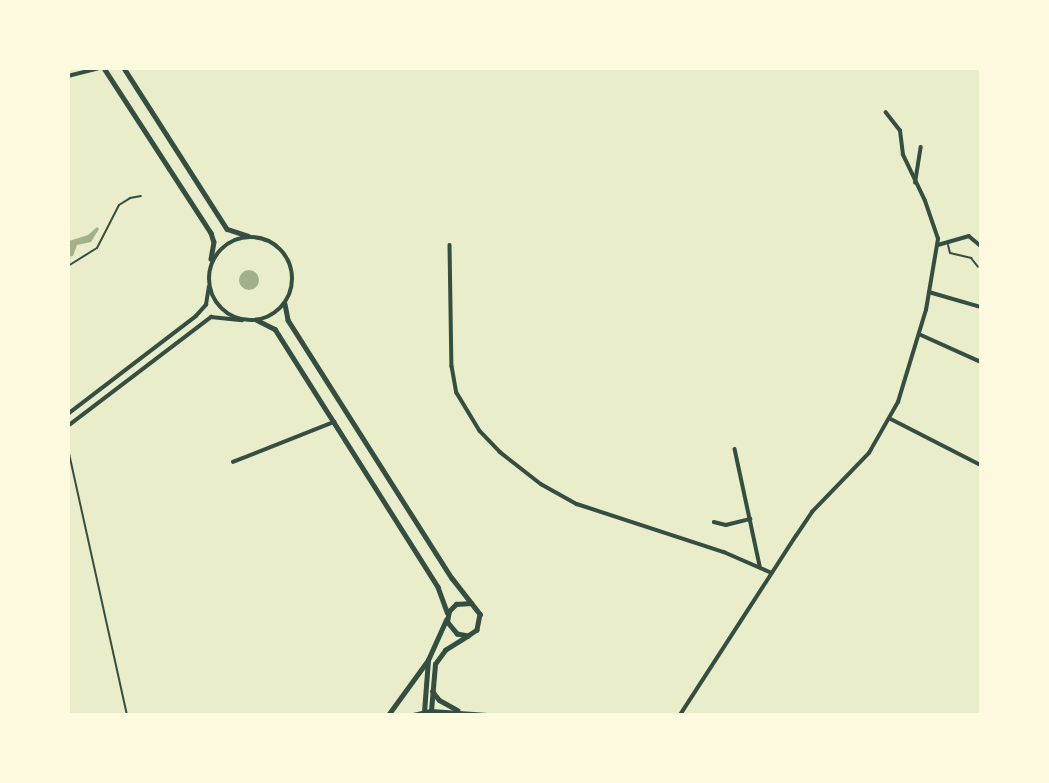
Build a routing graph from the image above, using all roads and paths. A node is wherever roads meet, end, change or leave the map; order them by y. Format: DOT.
graph roads {
  1 [pos="99,68"];
  2 [pos="104,68"];
  3 [pos="124,68"];
  4 [pos="68,76"];
  5 [pos="886,113"];
  6 [pos="921,147"];
  7 [pos="915,185"];
  8 [pos="141,197"];
  9 [pos="249,236"];
  10 [pos="948,244"];
  11 [pos="450,245"];
  12 [pos="938,245"];
  13 [pos="981,246"];
  14 [pos="211,264"];
  15 [pos="68,266"];
  16 [pos="978,267"];
  17 [pos="209,287"];
  18 [pos="929,292"];
  19 [pos="285,304"];
  20 [pos="981,307"];
  21 [pos="242,320"];
  22 [pos="257,320"];
  23 [pos="919,334"];
  24 [pos="981,362"];
  25 [pos="68,414"];
  26 [pos="891,419"];
  27 [pos="334,422"];
  28 [pos="68,426"];
  29 [pos="68,449"];
  30 [pos="735,449"];
  31 [pos="233,462"];
  32 [pos="981,465"];
  33 [pos="750,519"];
  34 [pos="714,522"];
  35 [pos="760,566"];
  36 [pos="772,573"];
  37 [pos="471,603"];
  38 [pos="447,616"];
  39 [pos="468,636"];
  40 [pos="428,660"];
  41 [pos="432,691"];
  42 [pos="428,711"];
  43 [pos="459,712"];
  44 [pos="127,715"];
  45 [pos="388,715"];
  46 [pos="413,715"];
  47 [pos="487,715"];
  48 [pos="680,715"];
  1 -- 4 [label="street"];
  2 -- 14 [label="street"];
  3 -- 9 [label="street"];
  5 -- 7 [label="street"];
  6 -- 7 [label="street"];
  7 -- 12 [label="street"];
  8 -- 15 [label="path"];
  9 -- 14 [label="street"];
  9 -- 19 [label="street"];
  10 -- 12 [label="street"];
  10 -- 13 [label="street"];
  10 -- 16 [label="lane"];
  11 -- 35 [label="street"];
  12 -- 18 [label="street"];
  14 -- 17 [label="street"];
  17 -- 21 [label="street"];
  17 -- 25 [label="street"];
  18 -- 20 [label="street"];
  18 -- 23 [label="street"];
  19 -- 22 [label="street"];
  19 -- 37 [label="street"];
  21 -- 22 [label="street"];
  21 -- 28 [label="street"];
  22 -- 27 [label="street"];
  23 -- 24 [label="street"];
  23 -- 26 [label="street"];
  26 -- 32 [label="street"];
  26 -- 36 [label="street"];
  27 -- 31 [label="street"];
  27 -- 38 [label="street"];
  29 -- 44 [label="lane"];
  30 -- 33 [label="street"];
  33 -- 34 [label="street"];
  33 -- 35 [label="street"];
  35 -- 36 [label="street"];
  36 -- 48 [label="street"];
  37 -- 38 [label="street"];
  37 -- 39 [label="street"];
  38 -- 39 [label="street"];
  38 -- 40 [label="street"];
  39 -- 41 [label="street"];
  40 -- 42 [label="street"];
  40 -- 45 [label="main road"];
  41 -- 42 [label="street"];
  41 -- 43 [label="main road"];
  42 -- 43 [label="main road"];
  42 -- 46 [label="main road"];
  43 -- 47 [label="main road"];
}
